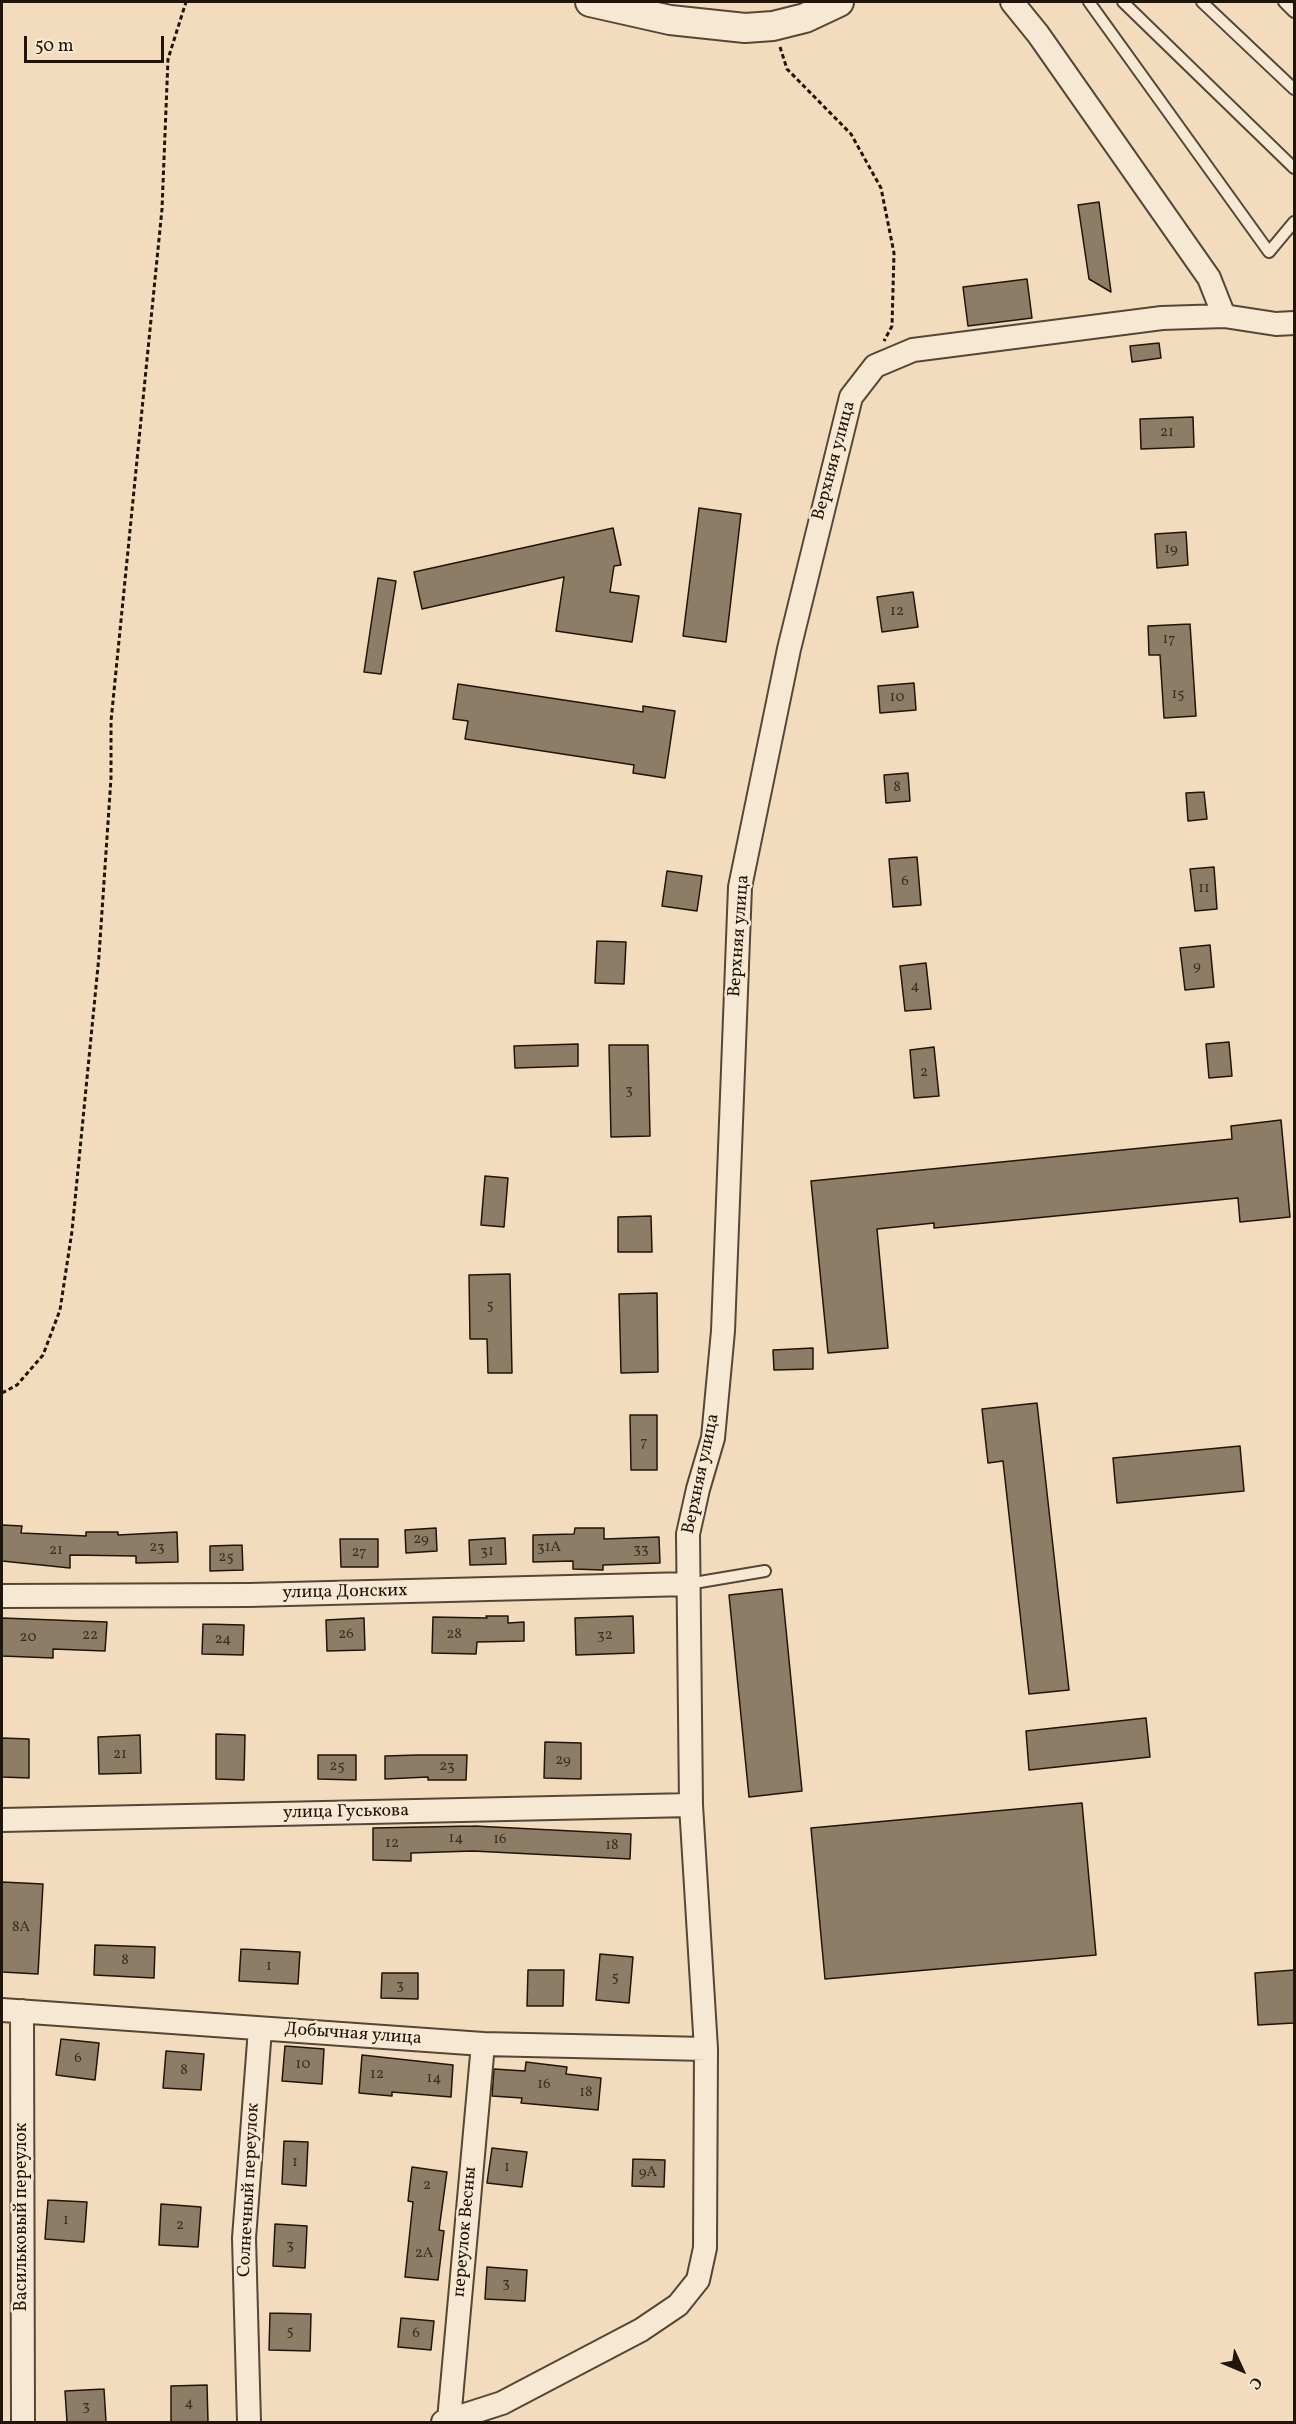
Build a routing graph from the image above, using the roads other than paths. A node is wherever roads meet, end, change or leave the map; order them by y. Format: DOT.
graph roads {
  1 [pos="590,2"];
  2 [pos="839,2"];
  3 [pos="1012,2"];
  4 [pos="1089,2"];
  5 [pos="1123,2"];
  6 [pos="1202,2"];
  7 [pos="1284,2"];
  8 [pos="1294,12"];
  9 [pos="1294,89"];
  10 [pos="1294,168"];
  11 [pos="1294,222"];
  12 [pos="1224,316"];
  13 [pos="1294,323"];
  14 [pos="765,1571"];
  15 [pos="688,1584"];
  16 [pos="2,1596"];
  17 [pos="691,1805"];
  18 [pos="2,1820"];
  19 [pos="12,2011"];
  20 [pos="260,2029"];
  21 [pos="483,2044"];
  22 [pos="706,2049"];
  23 [pos="446,2421"];
  24 [pos="23,2422"];
  25 [pos="249,2422"];
  1 -- 2 [label="street"];
  3 -- 12 [label="street"];
  4 -- 11 [label="lane"];
  5 -- 10 [label="lane"];
  6 -- 9 [label="lane"];
  7 -- 8 [label="lane"];
  12 -- 13 [label="street, Верхняя улица"];
  12 -- 15 [label="street, Верхняя улица"];
  14 -- 15 [label="lane"];
  15 -- 16 [label="street, улица Донских"];
  15 -- 17 [label="street, Верхняя улица"];
  17 -- 18 [label="street, улица Гуськова"];
  17 -- 22 [label="street, Верхняя улица"];
  19 -- 20 [label="street, Добычная улица"];
  19 -- 24 [label="street, Васильковый переулок"];
  20 -- 21 [label="street, Добычная улица"];
  20 -- 25 [label="street, Солнечный переулок"];
  21 -- 22 [label="street, Добычная улица"];
  21 -- 23 [label="street, переулок Весны"];
  22 -- 23 [label="street, Верхняя улица"];
}
